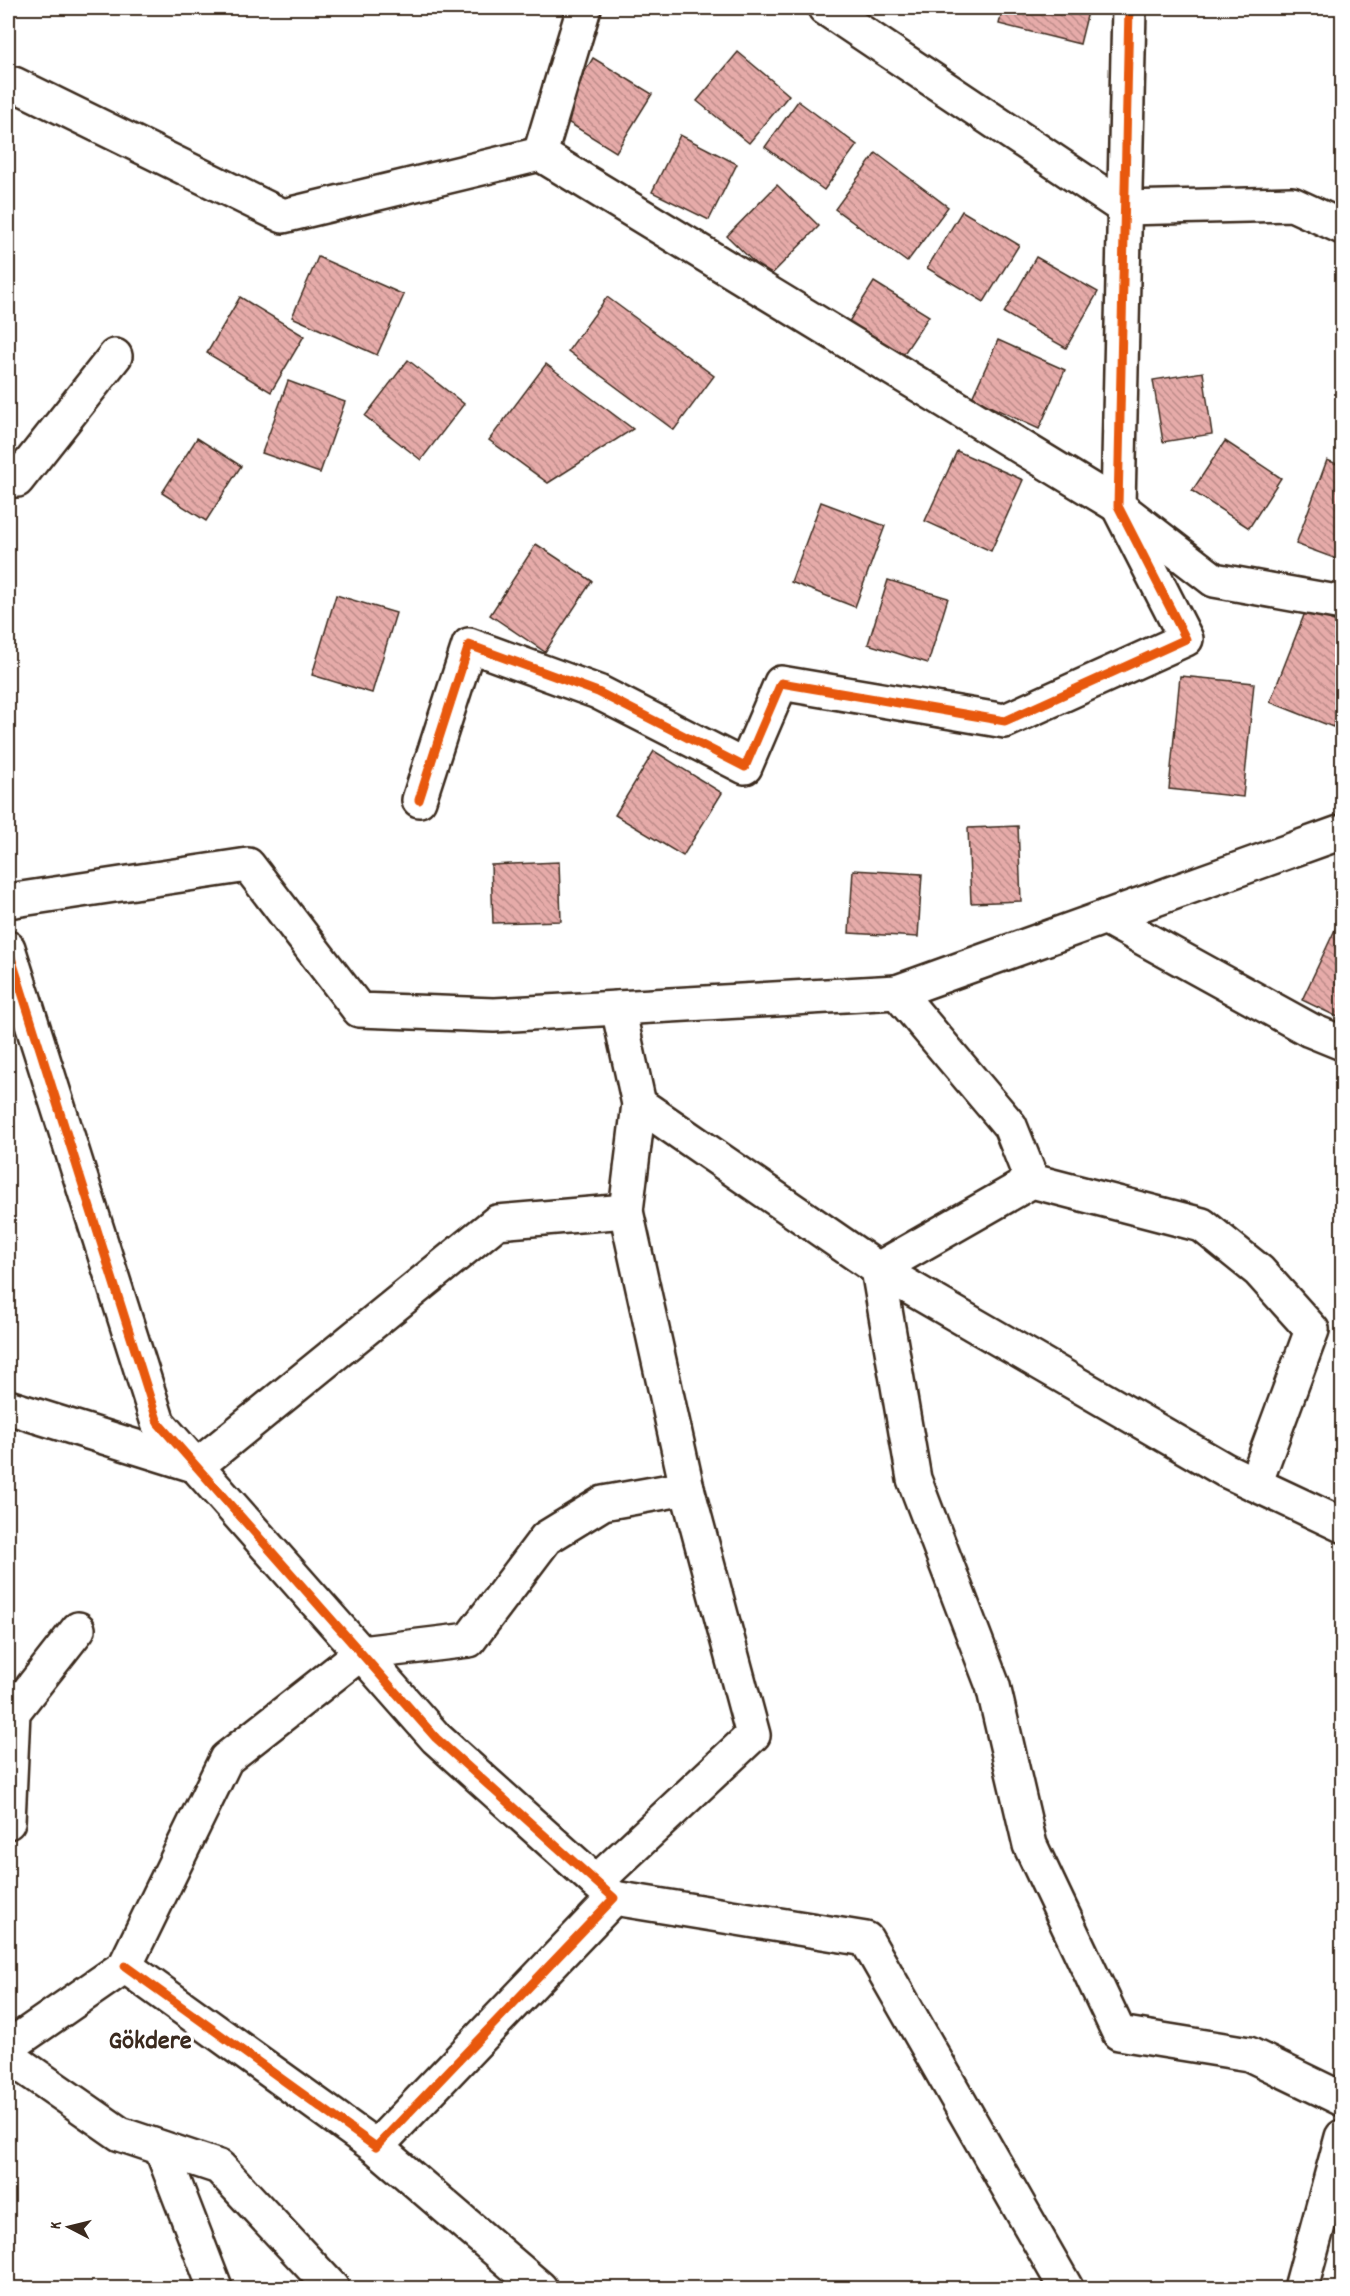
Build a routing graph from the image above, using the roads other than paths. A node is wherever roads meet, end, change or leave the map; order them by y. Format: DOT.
graph roads {
  1 [pos="584,8"];
  2 [pos="825,8"];
  3 [pos="1129,8"];
  4 [pos="8,85"];
  5 [pos="540,154"];
  6 [pos="1124,208"];
  7 [pos="1342,227"];
  8 [pos="115,356"];
  9 [pos="8,479"];
  10 [pos="1118,506"];
  11 [pos="1342,603"];
  12 [pos="419,800"];
  13 [pos="1342,832"];
  14 [pos="8,901"];
  15 [pos="1105,917"];
  16 [pos="8,948"];
  17 [pos="897,992"];
  18 [pos="618,1008"];
  19 [pos="1342,1043"];
  20 [pos="639,1104"];
  21 [pos="1032,1181"];
  22 [pos="626,1211"];
  23 [pos="878,1269"];
  24 [pos="8,1407"];
  25 [pos="197,1466"];
  26 [pos="1255,1484"];
  27 [pos="687,1488"];
  28 [pos="1342,1525"];
  29 [pos="78,1629"];
  30 [pos="362,1653"];
  31 [pos="8,1822"];
  32 [pos="605,1890"];
  33 [pos="125,1966"];
  34 [pos="8,2047"];
  35 [pos="8,2056"];
  36 [pos="1342,2099"];
  37 [pos="1342,2137"];
  38 [pos="376,2147"];
  39 [pos="161,2148"];
  40 [pos="215,2289"];
  41 [pos="332,2289"];
  42 [pos="540,2289"];
  43 [pos="1066,2289"];
  44 [pos="1301,2289"];
  1 -- 5 [label="street"];
  2 -- 6 [label="street"];
  3 -- 6 [label="street"];
  4 -- 5 [label="street"];
  5 -- 10 [label="street"];
  6 -- 7 [label="street"];
  6 -- 10 [label="street"];
  8 -- 9 [label="street"];
  10 -- 11 [label="street"];
  10 -- 12 [label="street"];
  13 -- 15 [label="street"];
  14 -- 18 [label="street"];
  15 -- 17 [label="street"];
  15 -- 19 [label="street"];
  16 -- 25 [label="street"];
  17 -- 18 [label="street"];
  17 -- 21 [label="street"];
  18 -- 20 [label="street"];
  20 -- 22 [label="street"];
  20 -- 23 [label="street"];
  21 -- 23 [label="street"];
  21 -- 26 [label="street"];
  22 -- 25 [label="street"];
  22 -- 27 [label="street"];
  23 -- 26 [label="street"];
  23 -- 36 [label="street"];
  24 -- 25 [label="street"];
  25 -- 30 [label="street"];
  26 -- 28 [label="street"];
  27 -- 30 [label="street"];
  27 -- 32 [label="street"];
  29 -- 31 [label="street"];
  30 -- 32 [label="street"];
  30 -- 33 [label="street"];
  32 -- 38 [label="street"];
  32 -- 43 [label="street"];
  33 -- 34 [label="street"];
  33 -- 38 [label="street"];
  35 -- 39 [label="street"];
  37 -- 44 [label="street"];
  38 -- 42 [label="street"];
  39 -- 40 [label="street"];
  39 -- 41 [label="street"];
}
